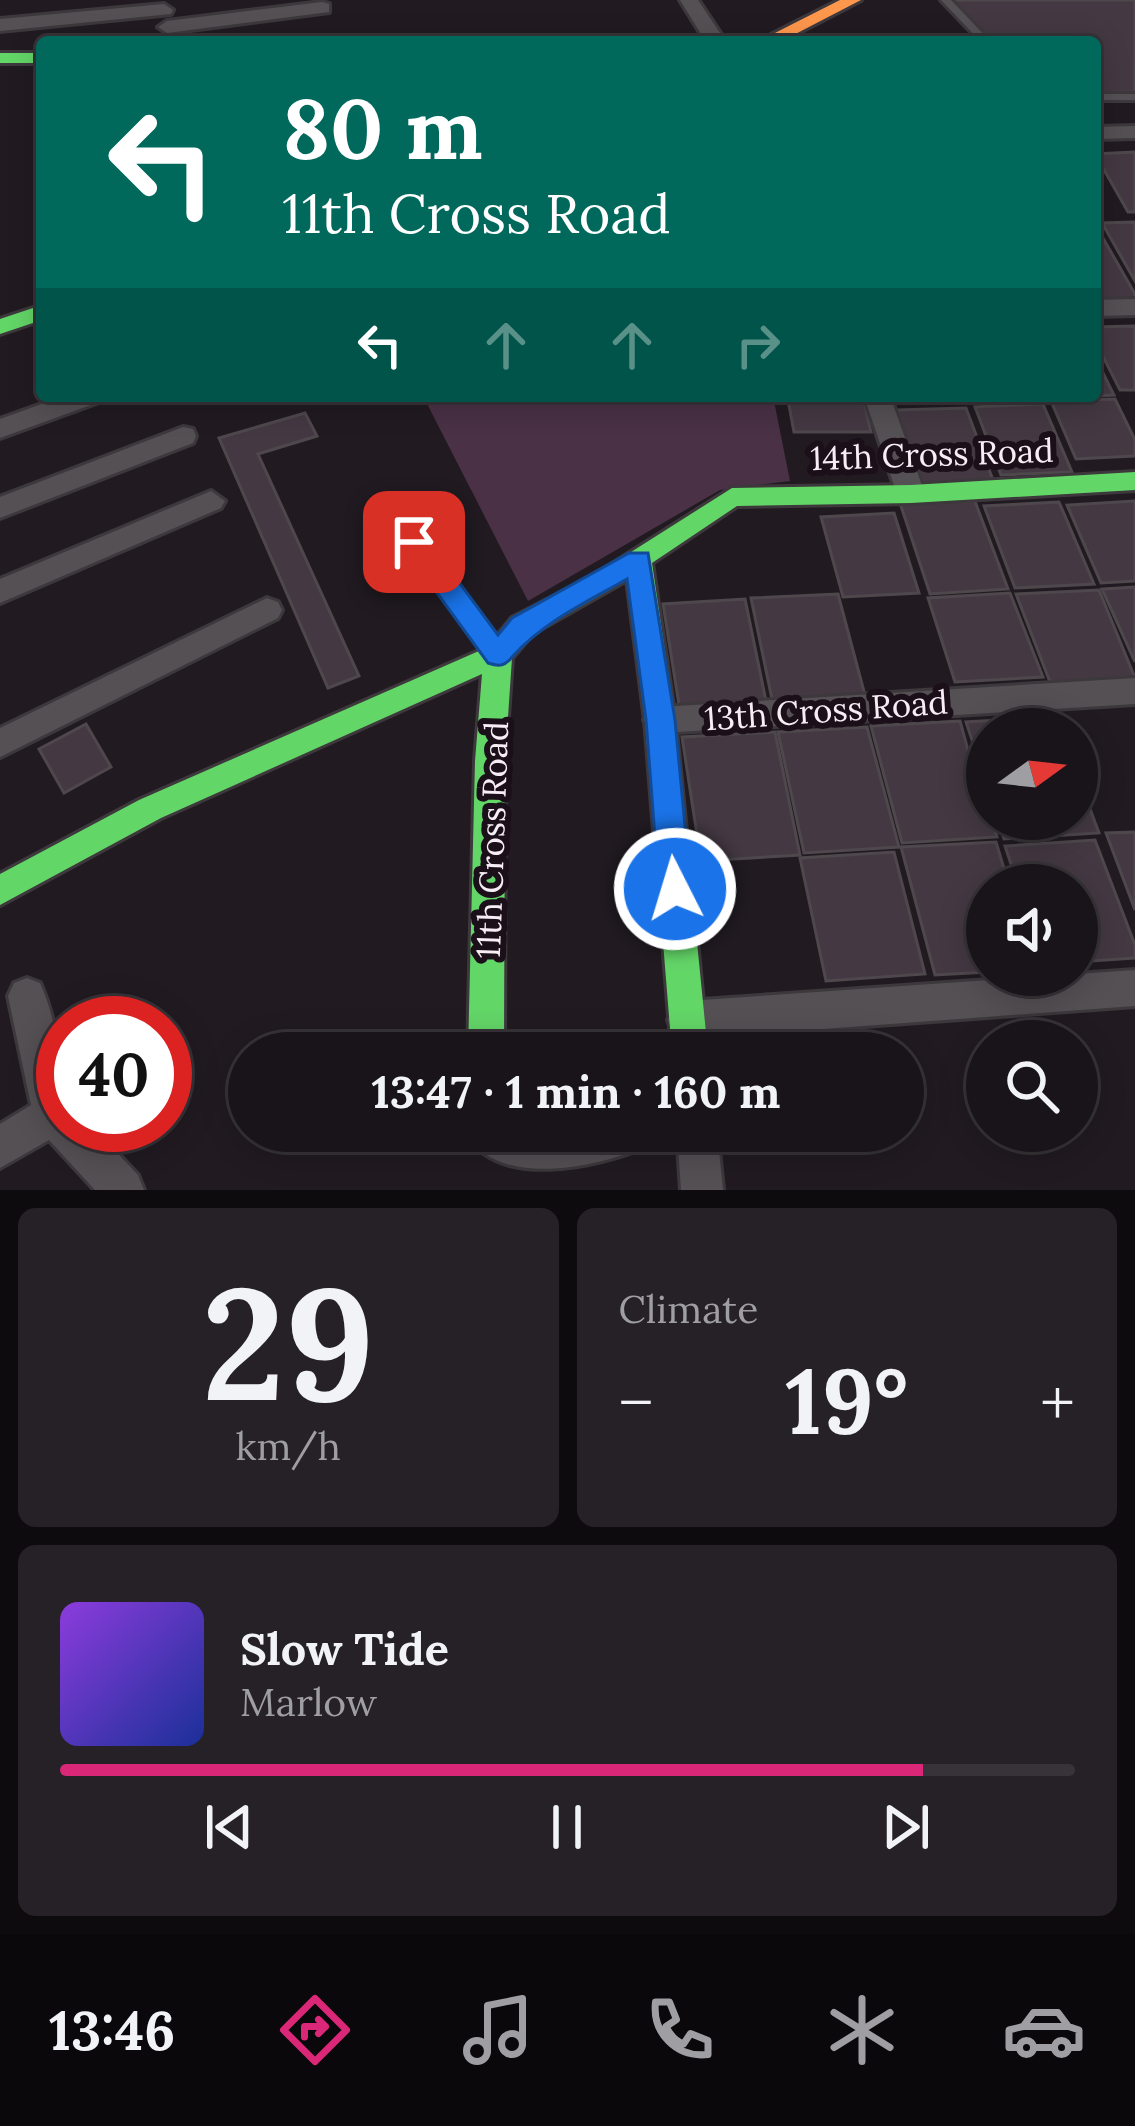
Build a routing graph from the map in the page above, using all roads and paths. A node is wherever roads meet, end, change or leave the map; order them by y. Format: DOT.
graph roads {
  1 [pos="689,0"];
  2 [pos="946,0"];
  3 [pos="849,1"];
  4 [pos="322,8"];
  5 [pos="166,20"];
  6 [pos="0,25"];
  7 [pos="712,36"];
  8 [pos="778,36"];
  9 [pos="980,36"];
  10 [pos="0,58"];
  11 [pos="36,58"];
  12 [pos="1135,97"];
  13 [pos="1101,98"];
  14 [pos="1135,132"];
  15 [pos="1101,133"];
  16 [pos="1135,307"];
  17 [pos="1101,308"];
  18 [pos="36,314"];
  19 [pos="0,327"];
  20 [pos="74,402"];
  21 [pos="880,402"];
  22 [pos="0,429"];
  23 [pos="183,436"];
  24 [pos="1135,481"];
  25 [pos="911,494"];
  26 [pos="212,501"];
  27 [pos="0,508"];
  28 [pos="391,511"];
  29 [pos="638,560"];
  30 [pos="0,592"];
  31 [pos="267,610"];
  32 [pos="498,655"];
  33 [pos="1135,691"];
  34 [pos="660,720"];
  35 [pos="0,742"];
  36 [pos="0,890"];
  37 [pos="1135,988"];
  38 [pos="27,996"];
  39 [pos="36,1030"];
  40 [pos="486,1032"];
  41 [pos="688,1032"];
  42 [pos="734,1032"];
  43 [pos="36,1132"];
  44 [pos="0,1148"];
  45 [pos="88,1152"];
  46 [pos="515,1152"];
  47 [pos="562,1152"];
  48 [pos="699,1152"];
  49 [pos="123,1190"];
  50 [pos="702,1190"];
  1 -- 7 [label="street"];
  2 -- 9 [label="lane"];
  3 -- 8 [label="street"];
  4 -- 5 [label="street"];
  5 -- 6 [label="street"];
  10 -- 11 [label="street"];
  12 -- 13 [label="lane"];
  14 -- 15 [label="street"];
  16 -- 17 [label="street"];
  18 -- 19 [label="street"];
  20 -- 22 [label="street"];
  21 -- 25 [label="street"];
  23 -- 27 [label="street"];
  24 -- 25 [label="street, 14th Cross Road"];
  25 -- 29 [label="street, 14th Cross Road"];
  26 -- 30 [label="street"];
  28 -- 32 [label="lane"];
  29 -- 32 [label="street"];
  29 -- 34 [label="street"];
  31 -- 35 [label="street"];
  32 -- 36 [label="street"];
  32 -- 40 [label="street, 11th Cross Road"];
  33 -- 34 [label="street, 13th Cross Road"];
  34 -- 41 [label="street"];
  37 -- 42 [label="street"];
  38 -- 39 [label="street"];
  43 -- 44 [label="street"];
  45 -- 49 [label="street"];
  46 -- 47 [label="street"];
  48 -- 50 [label="street"];
}
